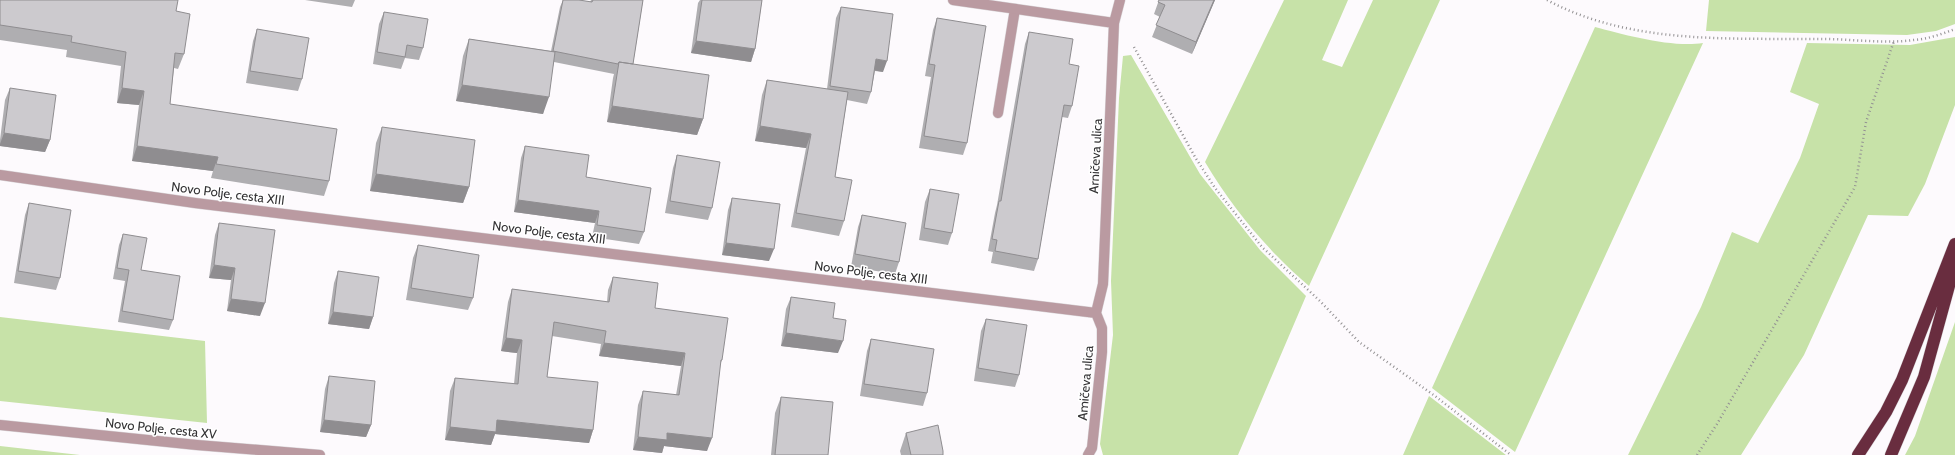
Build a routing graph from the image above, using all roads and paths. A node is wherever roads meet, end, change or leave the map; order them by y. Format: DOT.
graph roads {
  1 [pos="953,0"];
  2 [pos="1120,0"];
  3 [pos="1547,0"];
  4 [pos="1015,9"];
  5 [pos="1114,23"];
  6 [pos="1955,29"];
  7 [pos="1894,41"];
  8 [pos="1133,46"];
  9 [pos="998,113"];
  10 [pos="0,175"];
  11 [pos="1955,244"];
  12 [pos="1955,264"];
  13 [pos="1096,313"];
  14 [pos="0,424"];
  15 [pos="197,450"];
  16 [pos="320,455"];
  17 [pos="1088,455"];
  18 [pos="1511,455"];
  19 [pos="1697,455"];
  20 [pos="1858,455"];
  21 [pos="1891,455"];
  1 -- 4 [label="street"];
  2 -- 5 [label="street, Arničeva ulica"];
  3 -- 7 [label="path"];
  4 -- 5 [label="street"];
  4 -- 9 [label="street"];
  5 -- 13 [label="street, Arničeva ulica"];
  6 -- 7 [label="path"];
  7 -- 19 [label="path"];
  8 -- 18 [label="path"];
  10 -- 13 [label="street, Novo Polje, cesta XIII"];
  11 -- 20 [label="highway"];
  12 -- 21 [label="highway"];
  13 -- 17 [label="street, Amičeva ulica"];
  14 -- 15 [label="street, Novo Polje, cesta XV"];
  15 -- 16 [label="street, Novo Polje, cesta XV"];
}
